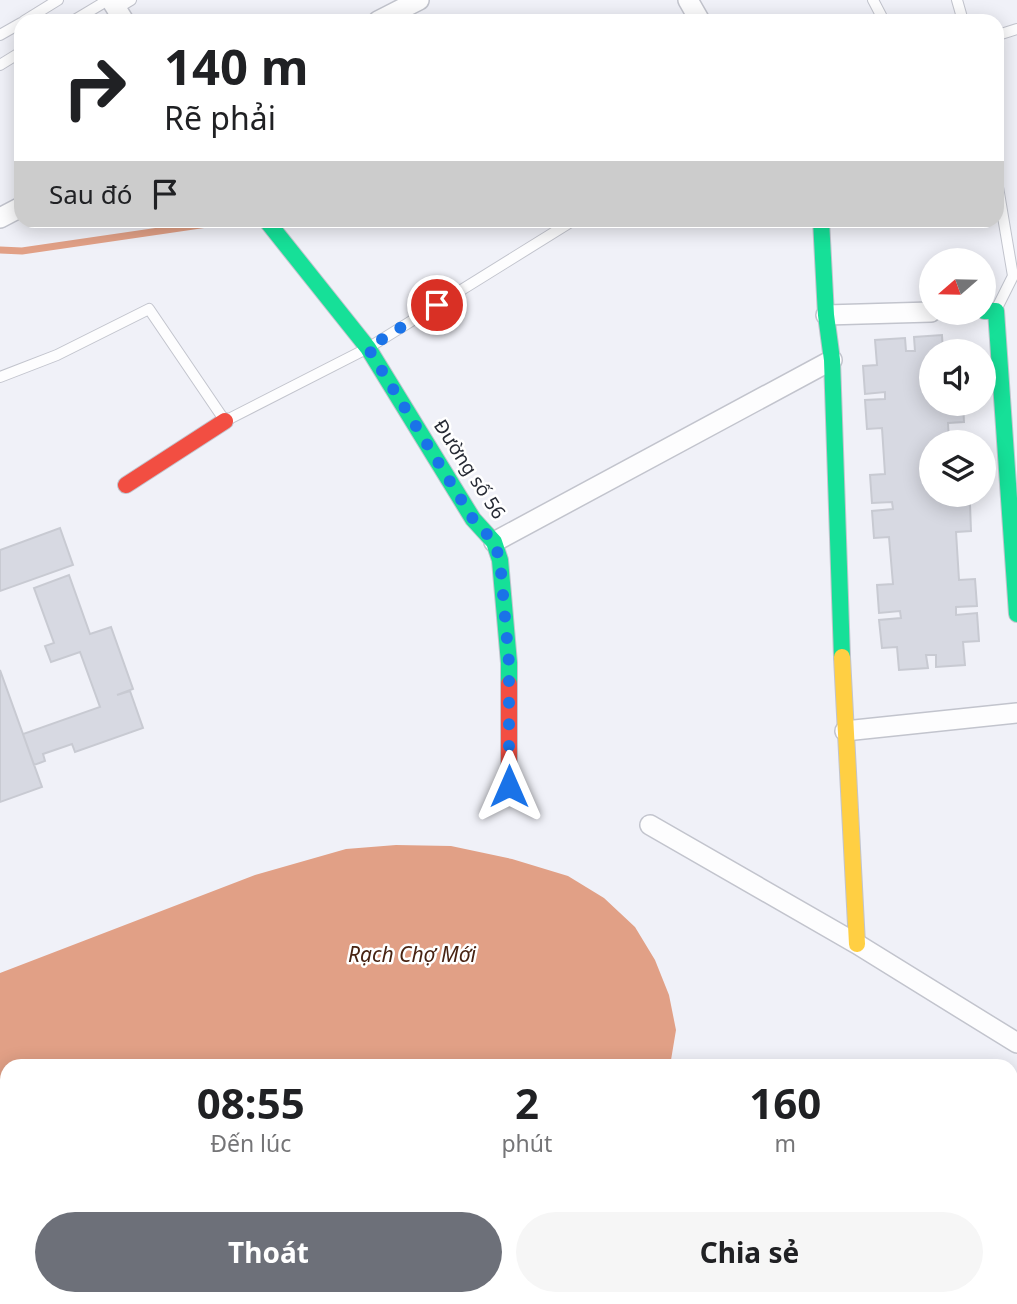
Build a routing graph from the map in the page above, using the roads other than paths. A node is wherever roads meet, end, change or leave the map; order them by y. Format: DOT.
graph roads {
  1 [pos="58,0"];
  2 [pos="419,0"];
  3 [pos="118,6"];
  4 [pos="35,14"];
  5 [pos="94,14"];
  6 [pos="392,14"];
  7 [pos="1017,216"];
  8 [pos="1004,219"];
  9 [pos="272,228"];
  10 [pos="561,228"];
  11 [pos="821,228"];
  12 [pos="996,302"];
  13 [pos="919,312"];
  14 [pos="826,315"];
  15 [pos="991,326"];
  16 [pos="368,348"];
  17 [pos="832,360"];
  18 [pos="0,377"];
  19 [pos="225,421"];
  20 [pos="126,485"];
  21 [pos="494,542"];
  22 [pos="1017,614"];
  23 [pos="1017,713"];
  24 [pos="845,731"];
  25 [pos="509,786"];
  26 [pos="650,825"];
  27 [pos="857,944"];
  28 [pos="1017,1043"];
  1 -- 4 [label="lane"];
  2 -- 6 [label="street"];
  3 -- 5 [label="lane"];
  7 -- 8 [label="lane"];
  8 -- 12 [label="lane"];
  9 -- 16 [label="street, Đường số 56"];
  10 -- 16 [label="lane"];
  11 -- 14 [label="street"];
  13 -- 14 [label="street"];
  14 -- 17 [label="street"];
  15 -- 22 [label="street"];
  16 -- 19 [label="lane"];
  16 -- 21 [label="street, Đường số 56"];
  17 -- 21 [label="street"];
  17 -- 24 [label="street"];
  18 -- 19 [label="lane"];
  19 -- 20 [label="street"];
  21 -- 25 [label="street, Đường số 56"];
  23 -- 24 [label="street"];
  24 -- 27 [label="street"];
  26 -- 27 [label="street"];
  27 -- 28 [label="street"];
}
